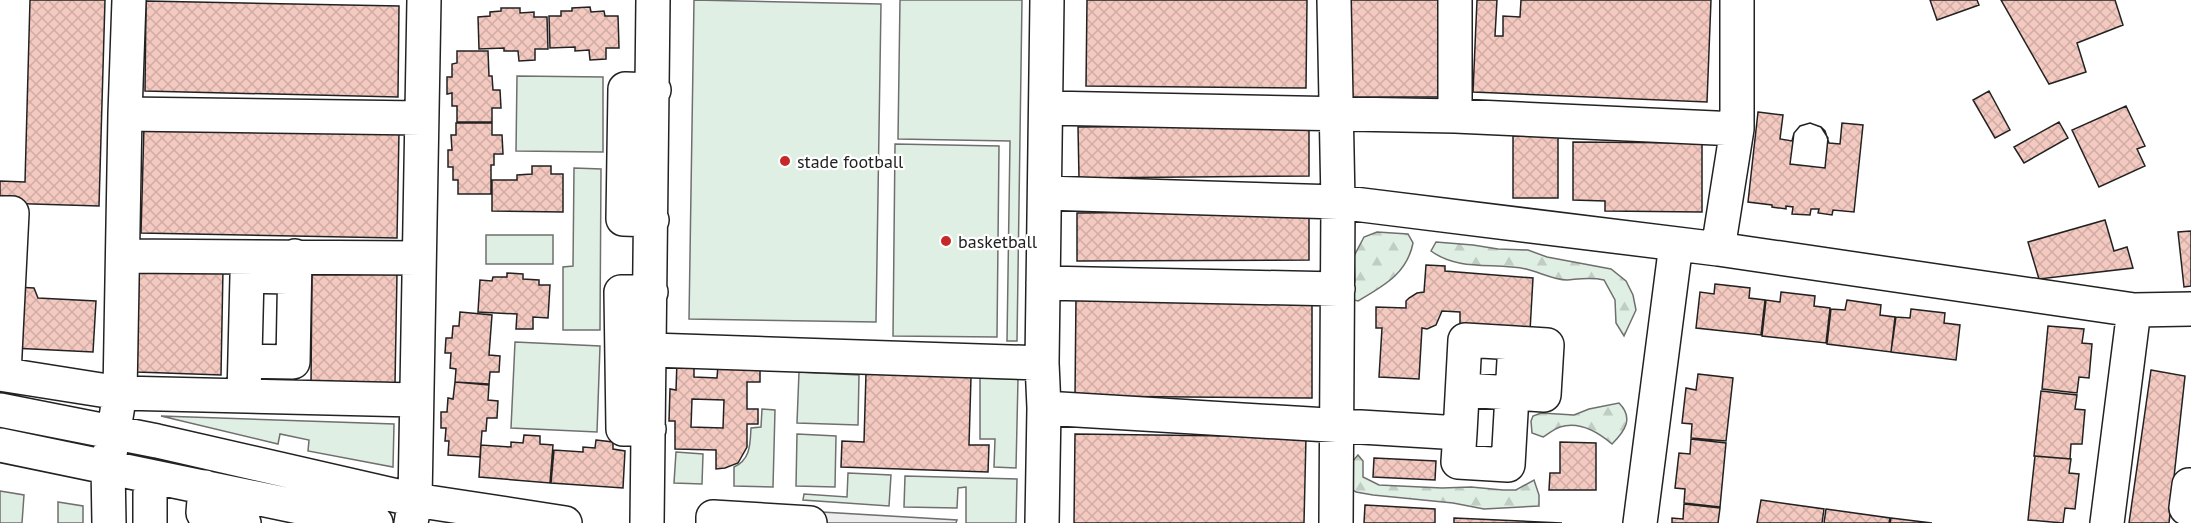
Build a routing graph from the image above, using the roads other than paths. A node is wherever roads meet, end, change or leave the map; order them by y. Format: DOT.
graph roads {
  1 [pos="129,0"];
  2 [pos="424,0"];
  3 [pos="653,0"];
  4 [pos="1047,0"];
  5 [pos="1334,0"];
  6 [pos="1455,0"];
  7 [pos="1737,0"];
  8 [pos="1046,108"];
  9 [pos="125,114"];
  10 [pos="1336,114"];
  11 [pos="1455,116"];
  12 [pos="421,118"];
  13 [pos="1737,129"];
  14 [pos="1045,193"];
  15 [pos="1338,202"];
  16 [pos="0,213"];
  17 [pos="1676,244"];
  18 [pos="1718,249"];
  19 [pos="123,256"];
  20 [pos="419,258"];
  21 [pos="295,267"];
  22 [pos="1043,283"];
  23 [pos="1338,289"];
  24 [pos="2191,309"];
  25 [pos="2134,310"];
  26 [pos="636,349"];
  27 [pos="245,361"];
  28 [pos="1042,363"];
  29 [pos="2,374"];
  30 [pos="1463,390"];
  31 [pos="120,393"];
  32 [pos="1512,393"];
  33 [pos="244,395"];
  34 [pos="415,400"];
  35 [pos="1044,408"];
  36 [pos="0,410"];
  37 [pos="1336,426"];
  38 [pos="112,433"];
  39 [pos="1460,433"];
  40 [pos="0,445"];
  41 [pos="108,466"];
  42 [pos="2191,485"];
  43 [pos="205,487"];
  44 [pos="2191,509"];
  45 [pos="413,511"];
  46 [pos="358,521"];
  47 [pos="109,523"];
  48 [pos="244,523"];
  49 [pos="565,523"];
  50 [pos="647,523"];
  51 [pos="713,523"];
  52 [pos="810,523"];
  53 [pos="1042,523"];
  54 [pos="1336,523"];
  55 [pos="1640,523"];
  56 [pos="2107,523"];
  1 -- 9 [label="street"];
  2 -- 12 [label="street"];
  3 -- 26 [label="street"];
  4 -- 8 [label="street"];
  5 -- 10 [label="street"];
  6 -- 11 [label="street"];
  7 -- 13 [label="street"];
  8 -- 10 [label="street"];
  8 -- 14 [label="street"];
  9 -- 12 [label="street"];
  9 -- 19 [label="street"];
  10 -- 11 [label="street"];
  10 -- 15 [label="street"];
  11 -- 13 [label="street"];
  12 -- 20 [label="street"];
  13 -- 18 [label="street"];
  14 -- 15 [label="street"];
  14 -- 22 [label="street"];
  15 -- 17 [label="street"];
  15 -- 23 [label="street"];
  16 -- 29 [label="street"];
  17 -- 18 [label="street"];
  17 -- 55 [label="street"];
  18 -- 25 [label="street"];
  19 -- 21 [label="street"];
  19 -- 31 [label="street"];
  20 -- 21 [label="street"];
  20 -- 34 [label="street"];
  21 -- 27 [label="street"];
  21 -- 27 [label="street"];
  22 -- 23 [label="street"];
  22 -- 28 [label="street"];
  23 -- 37 [label="street"];
  24 -- 25 [label="street"];
  25 -- 56 [label="street"];
  26 -- 28 [label="street"];
  26 -- 50 [label="street"];
  27 -- 33 [label="street"];
  28 -- 35 [label="street"];
  29 -- 31 [label="street"];
  30 -- 32 [label="street"];
  30 -- 32 [label="street"];
  30 -- 39 [label="street"];
  31 -- 33 [label="street"];
  31 -- 38 [label="street"];
  32 -- 39 [label="street"];
  33 -- 34 [label="street"];
  34 -- 45 [label="street"];
  35 -- 37 [label="street"];
  35 -- 53 [label="street"];
  36 -- 38 [label="street"];
  37 -- 39 [label="street"];
  37 -- 54 [label="street"];
  38 -- 41 [label="street"];
  38 -- 45 [label="street"];
  40 -- 41 [label="street"];
  41 -- 43 [label="street"];
  41 -- 47 [label="street"];
  42 -- 44 [label="street"];
  43 -- 46 [label="street"];
  43 -- 48 [label="street"];
  45 -- 49 [label="street"];
  51 -- 52 [label="street"];
}
